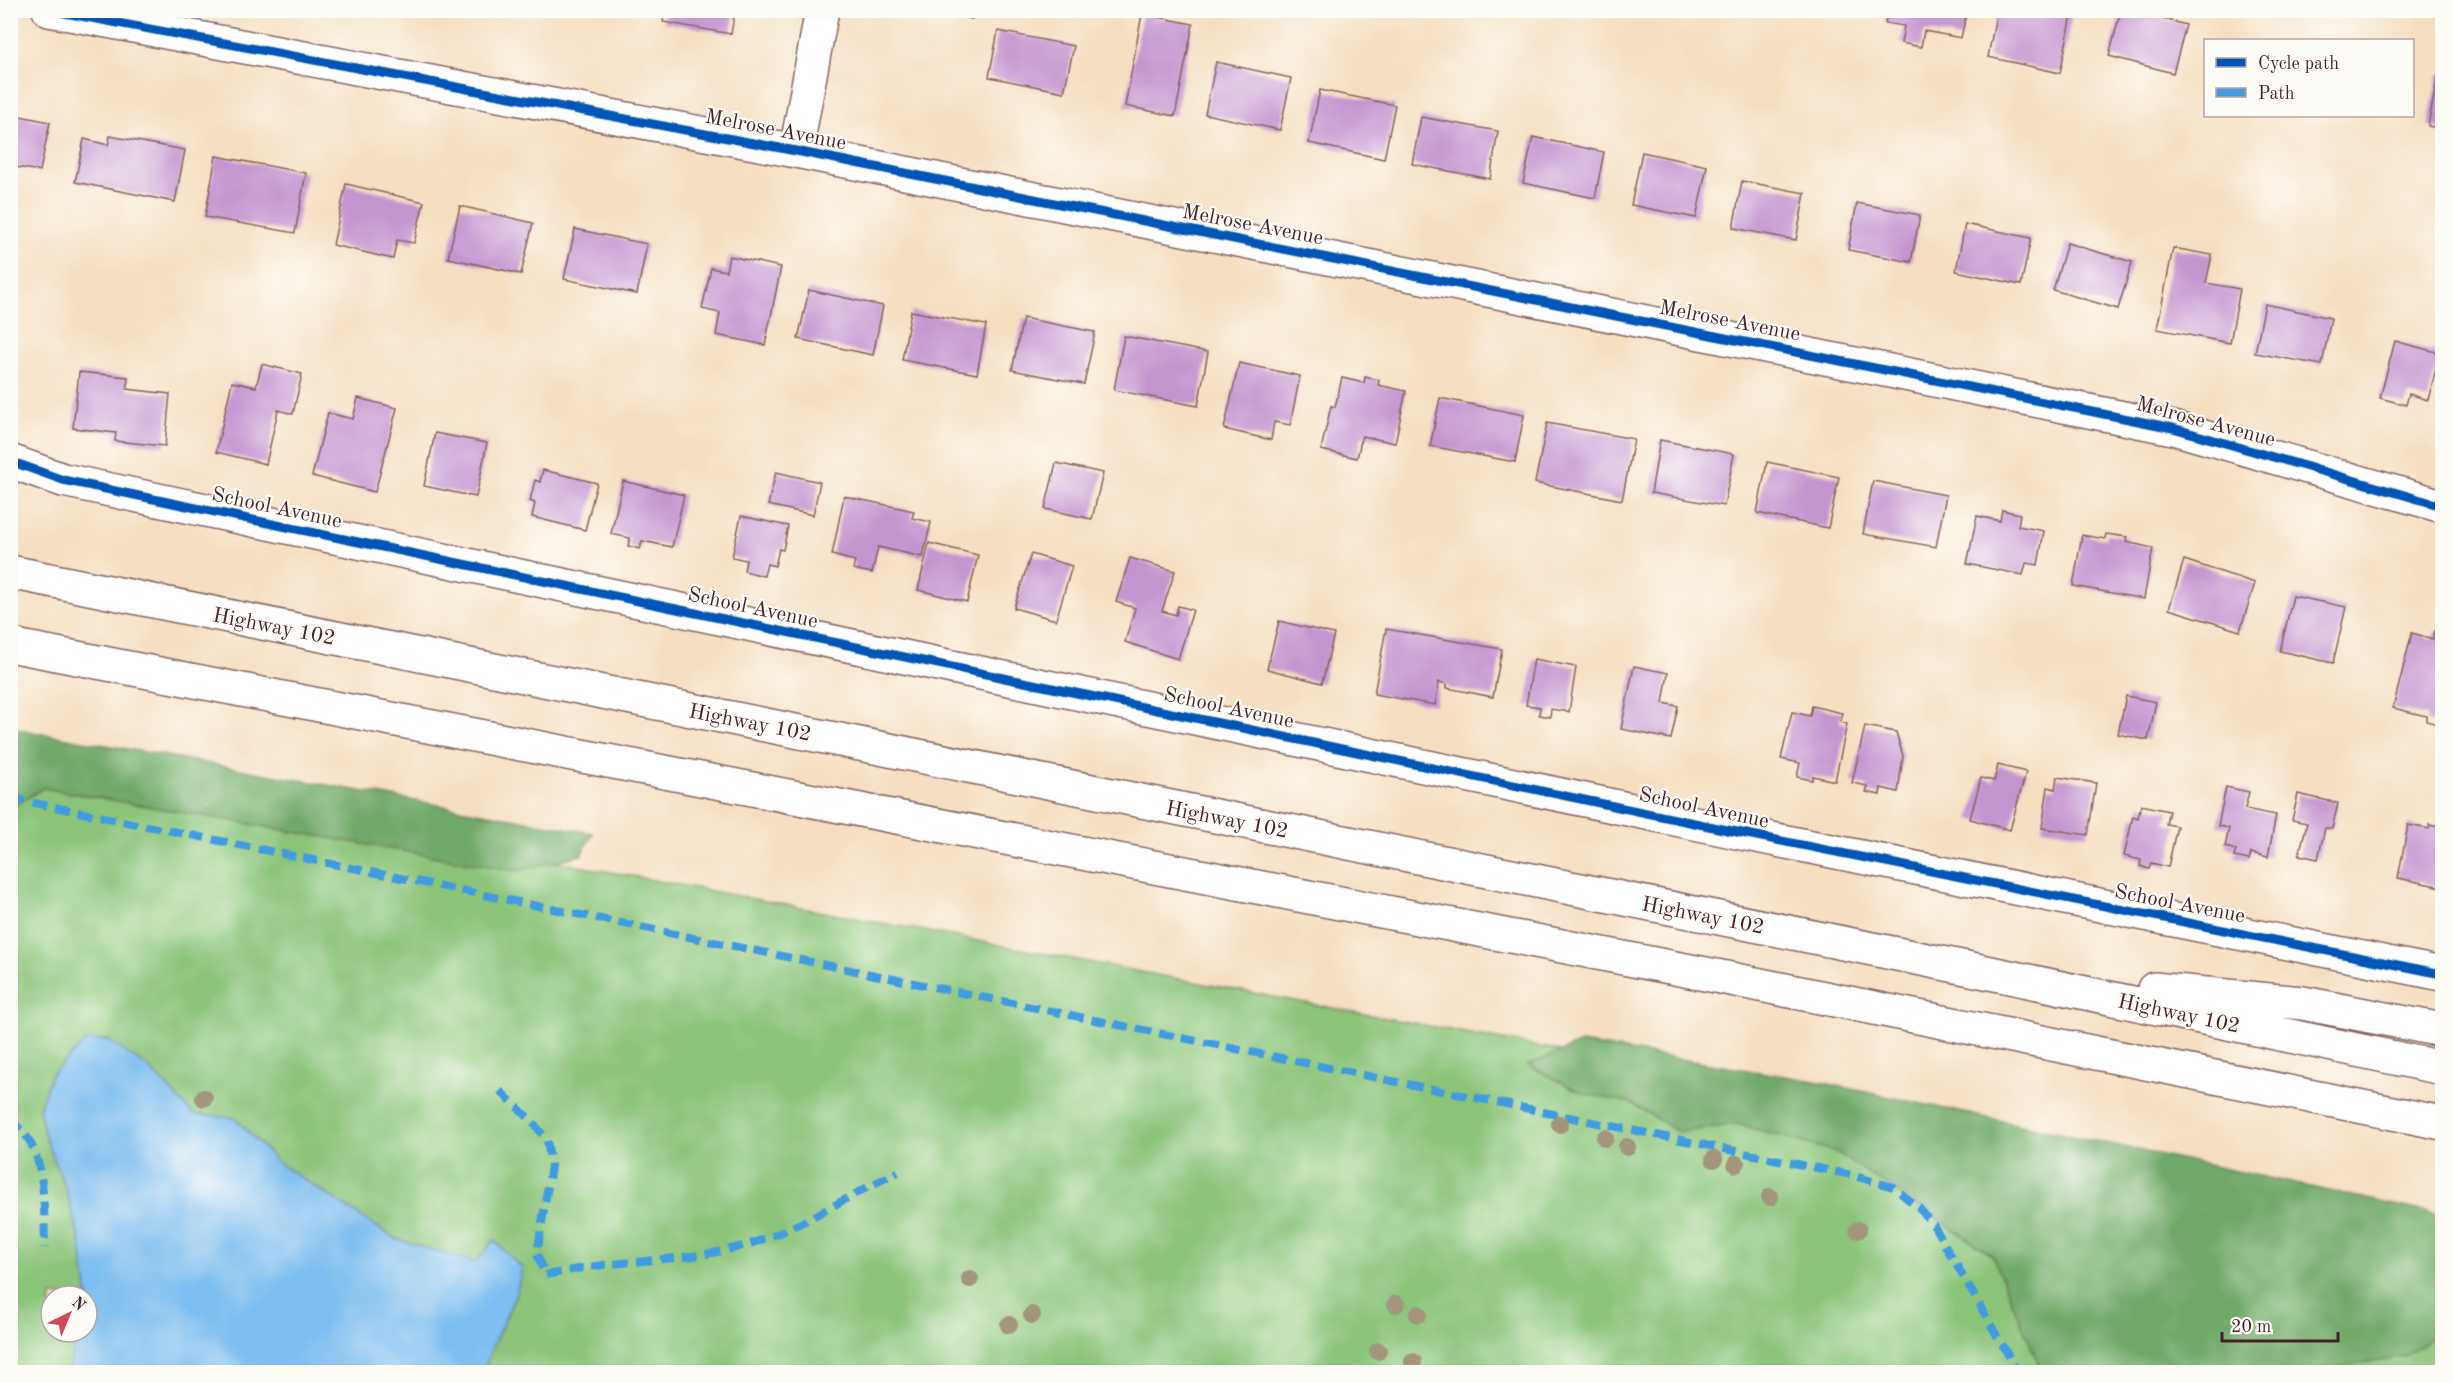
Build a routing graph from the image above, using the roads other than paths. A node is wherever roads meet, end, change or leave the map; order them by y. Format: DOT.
graph roads {
  1 [pos="49,10"];
  2 [pos="822,10"];
  3 [pos="796,151"];
  4 [pos="10,461"];
  5 [pos="2442,506"];
  6 [pos="10,572"];
  7 [pos="10,645"];
  8 [pos="1981,971"];
  9 [pos="2442,974"];
  10 [pos="2442,1030"];
  11 [pos="2442,1068"];
  12 [pos="2442,1123"];
  1 -- 3 [label="main road, Melrose Avenue"];
  2 -- 3 [label="main road"];
  3 -- 5 [label="main road, Melrose Avenue"];
  4 -- 9 [label="main road, School Avenue"];
  6 -- 8 [label="main road, Highway 102"];
  7 -- 12 [label="main road"];
  8 -- 10 [label="main road"];
  8 -- 11 [label="main road, Highway 102"];
}
